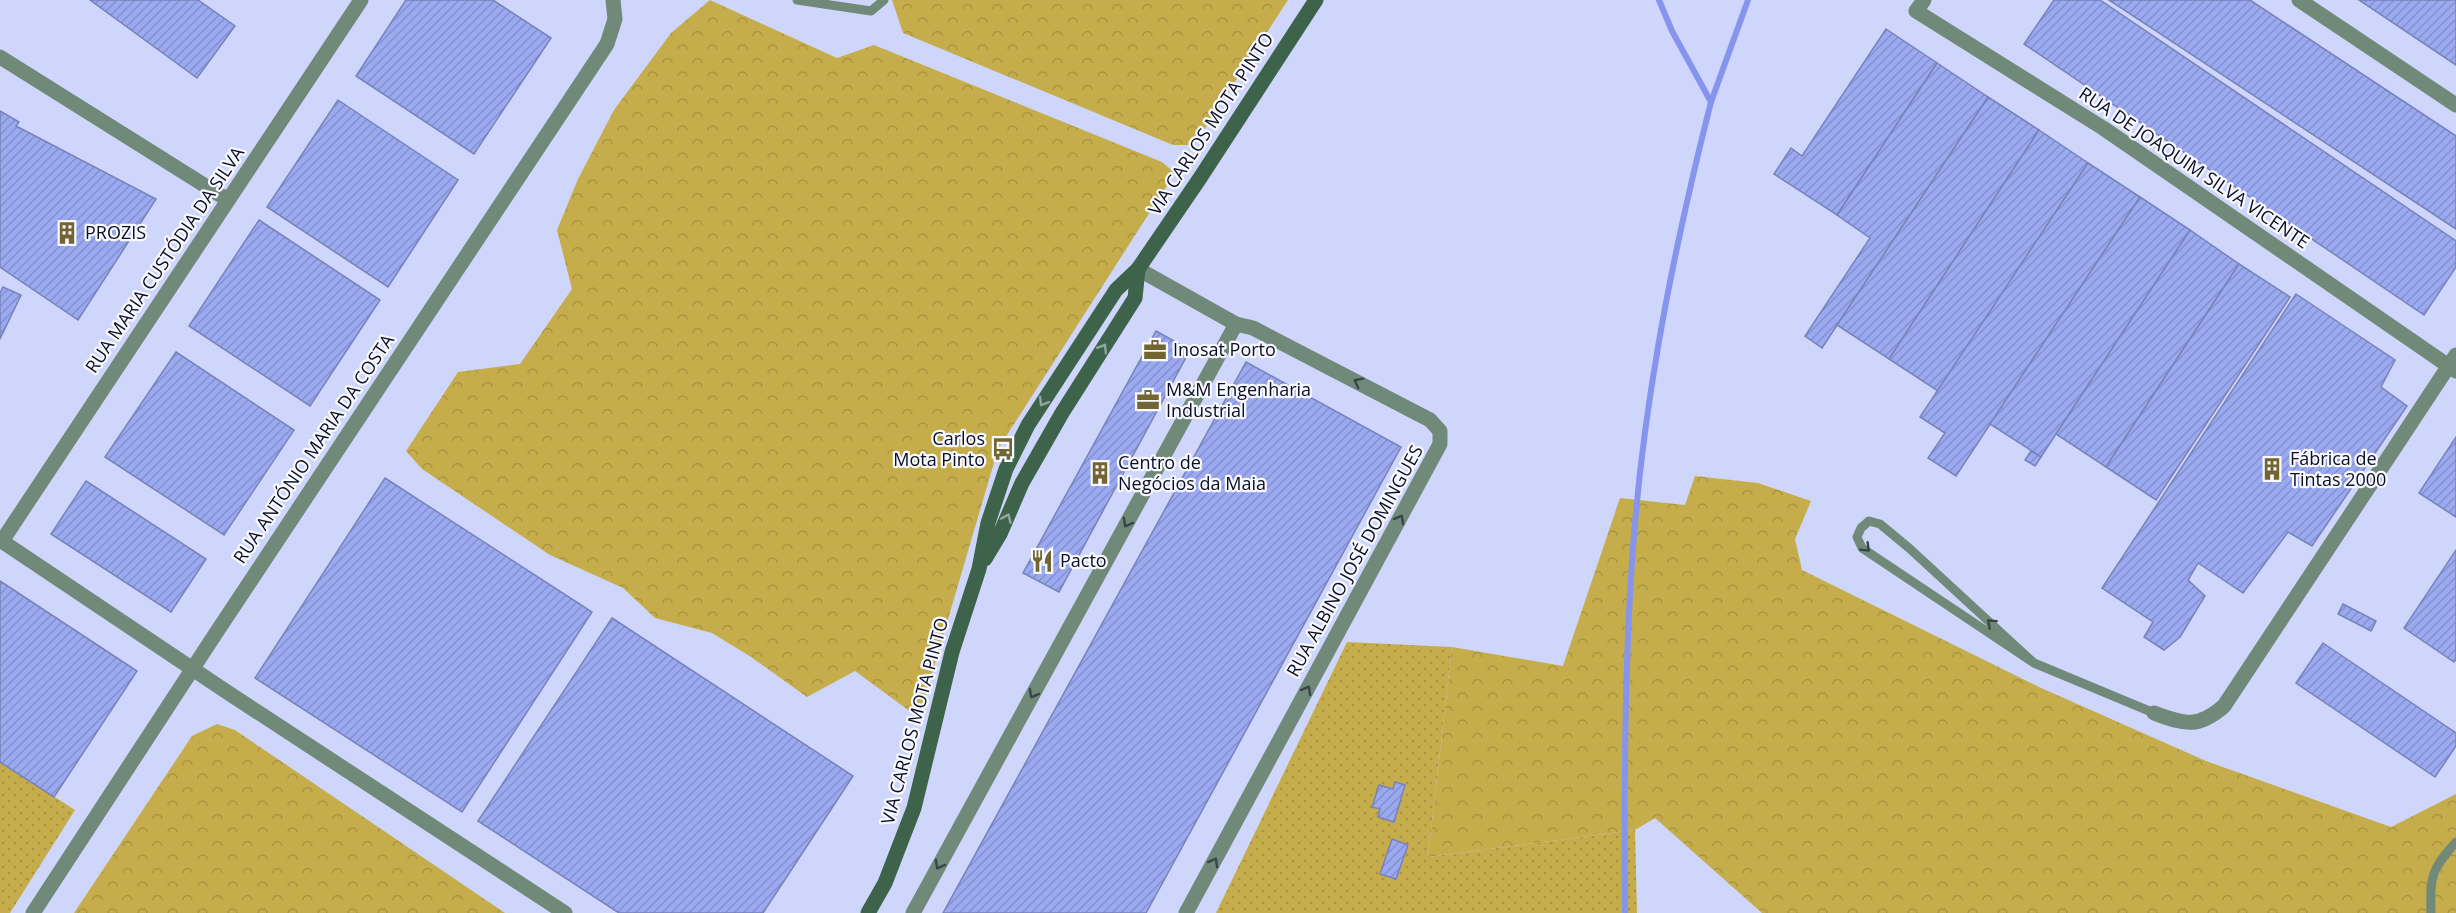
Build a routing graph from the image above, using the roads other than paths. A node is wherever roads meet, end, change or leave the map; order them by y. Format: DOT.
graph roads {
  1 [pos="361,0"];
  2 [pos="797,0"];
  3 [pos="884,0"];
  4 [pos="1316,0"];
  5 [pos="1924,0"];
  6 [pos="2299,0"];
  7 [pos="614,2"];
  8 [pos="0,57"];
  9 [pos="2456,105"];
  10 [pos="228,200"];
  11 [pos="1138,269"];
  12 [pos="1236,324"];
  13 [pos="2454,364"];
  14 [pos="1,540"];
  15 [pos="979,569"];
  16 [pos="2034,663"];
  17 [pos="192,669"];
  18 [pos="2154,713"];
  19 [pos="2456,842"];
  20 [pos="33,913"];
  21 [pos="566,913"];
  22 [pos="868,913"];
  23 [pos="913,913"];
  24 [pos="1186,913"];
  25 [pos="2431,913"];
  1 -- 10 [label="street, RUA MARIA CUSTÓDIA DA SILVA"];
  2 -- 3 [label="lane"];
  4 -- 11 [label="main road, VIA CARLOS MOTA PINTO"];
  5 -- 13 [label="street, RUA DE JOAQUIM SILVA VICENTE"];
  6 -- 9 [label="street"];
  7 -- 17 [label="street, RUA ANTÓNIO MARIA DA COSTA"];
  8 -- 10 [label="street"];
  10 -- 14 [label="street, RUA MARIA CUSTÓDIA DA SILVA"];
  11 -- 12 [label="street, RUA ALBINO JOSÉ DOMINGUES"];
  15 -- 11 [label="main road, VIA CARLOS MOTA PINTO, one-way"];
  11 -- 15 [label="main road, VIA CARLOS MOTA PINTO, one-way"];
  12 -- 23 [label="street, one-way"];
  24 -- 12 [label="street, RUA ALBINO JOSÉ DOMINGUES, one-way"];
  13 -- 18 [label="street"];
  14 -- 17 [label="street"];
  15 -- 22 [label="main road, VIA CARLOS MOTA PINTO"];
  16 -- 16 [label="lane, one-way"];
  16 -- 18 [label="lane"];
  17 -- 20 [label="street, RUA ANTÓNIO MARIA DA COSTA"];
  17 -- 21 [label="street"];
  19 -- 25 [label="lane"];
}
